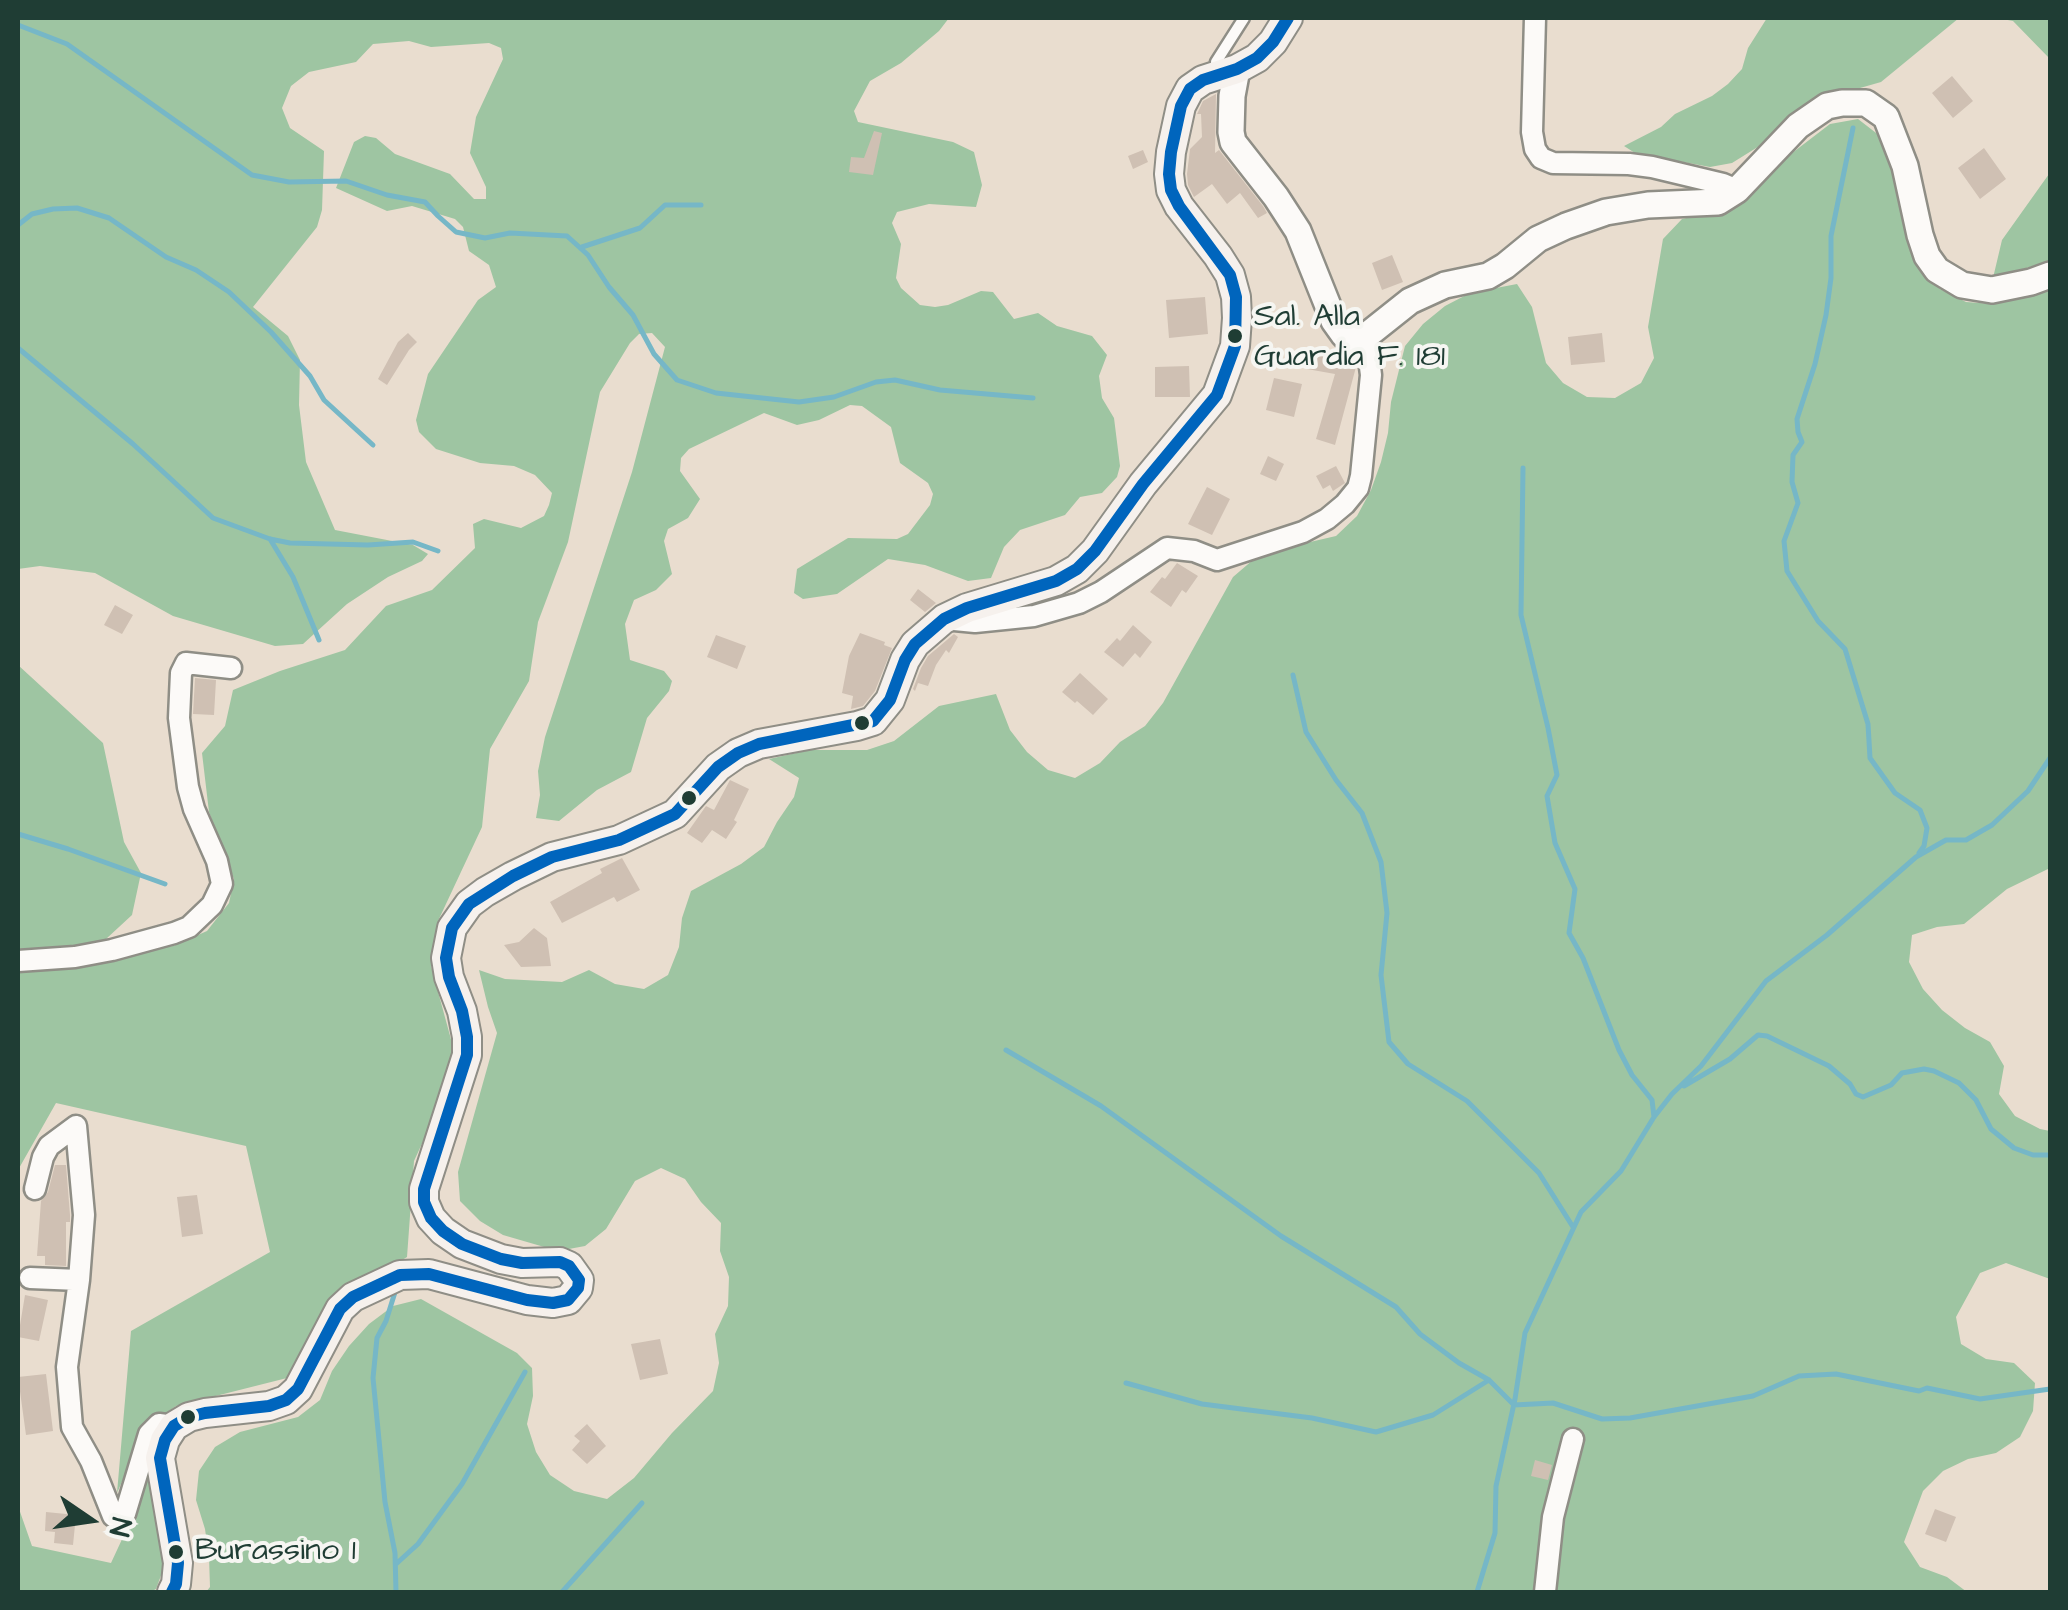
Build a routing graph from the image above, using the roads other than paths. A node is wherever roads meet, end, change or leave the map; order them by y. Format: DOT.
graph roads {
  1 [pos="1244,18"];
  2 [pos="1288,18"];
  3 [pos="1535,18"];
  4 [pos="1227,72"];
  5 [pos="1737,190"];
  6 [pos="2050,275"];
  7 [pos="1366,336"];
  8 [pos="944,619"];
  9 [pos="231,668"];
  10 [pos="18,961"];
  11 [pos="34,1189"];
  12 [pos="30,1278"];
  13 [pos="79,1280"];
  14 [pos="174,1426"];
  15 [pos="1573,1439"];
  16 [pos="172,1592"];
  17 [pos="1545,1592"];
  1 -- 4 [label="lane"];
  2 -- 4 [label="main road"];
  3 -- 5 [label="street"];
  4 -- 7 [label="street"];
  4 -- 8 [label="main road"];
  5 -- 6 [label="street"];
  5 -- 7 [label="street"];
  7 -- 8 [label="street"];
  8 -- 14 [label="main road"];
  9 -- 10 [label="street"];
  11 -- 13 [label="street"];
  12 -- 13 [label="street"];
  13 -- 14 [label="street"];
  14 -- 16 [label="main road"];
  15 -- 17 [label="street"];
}
